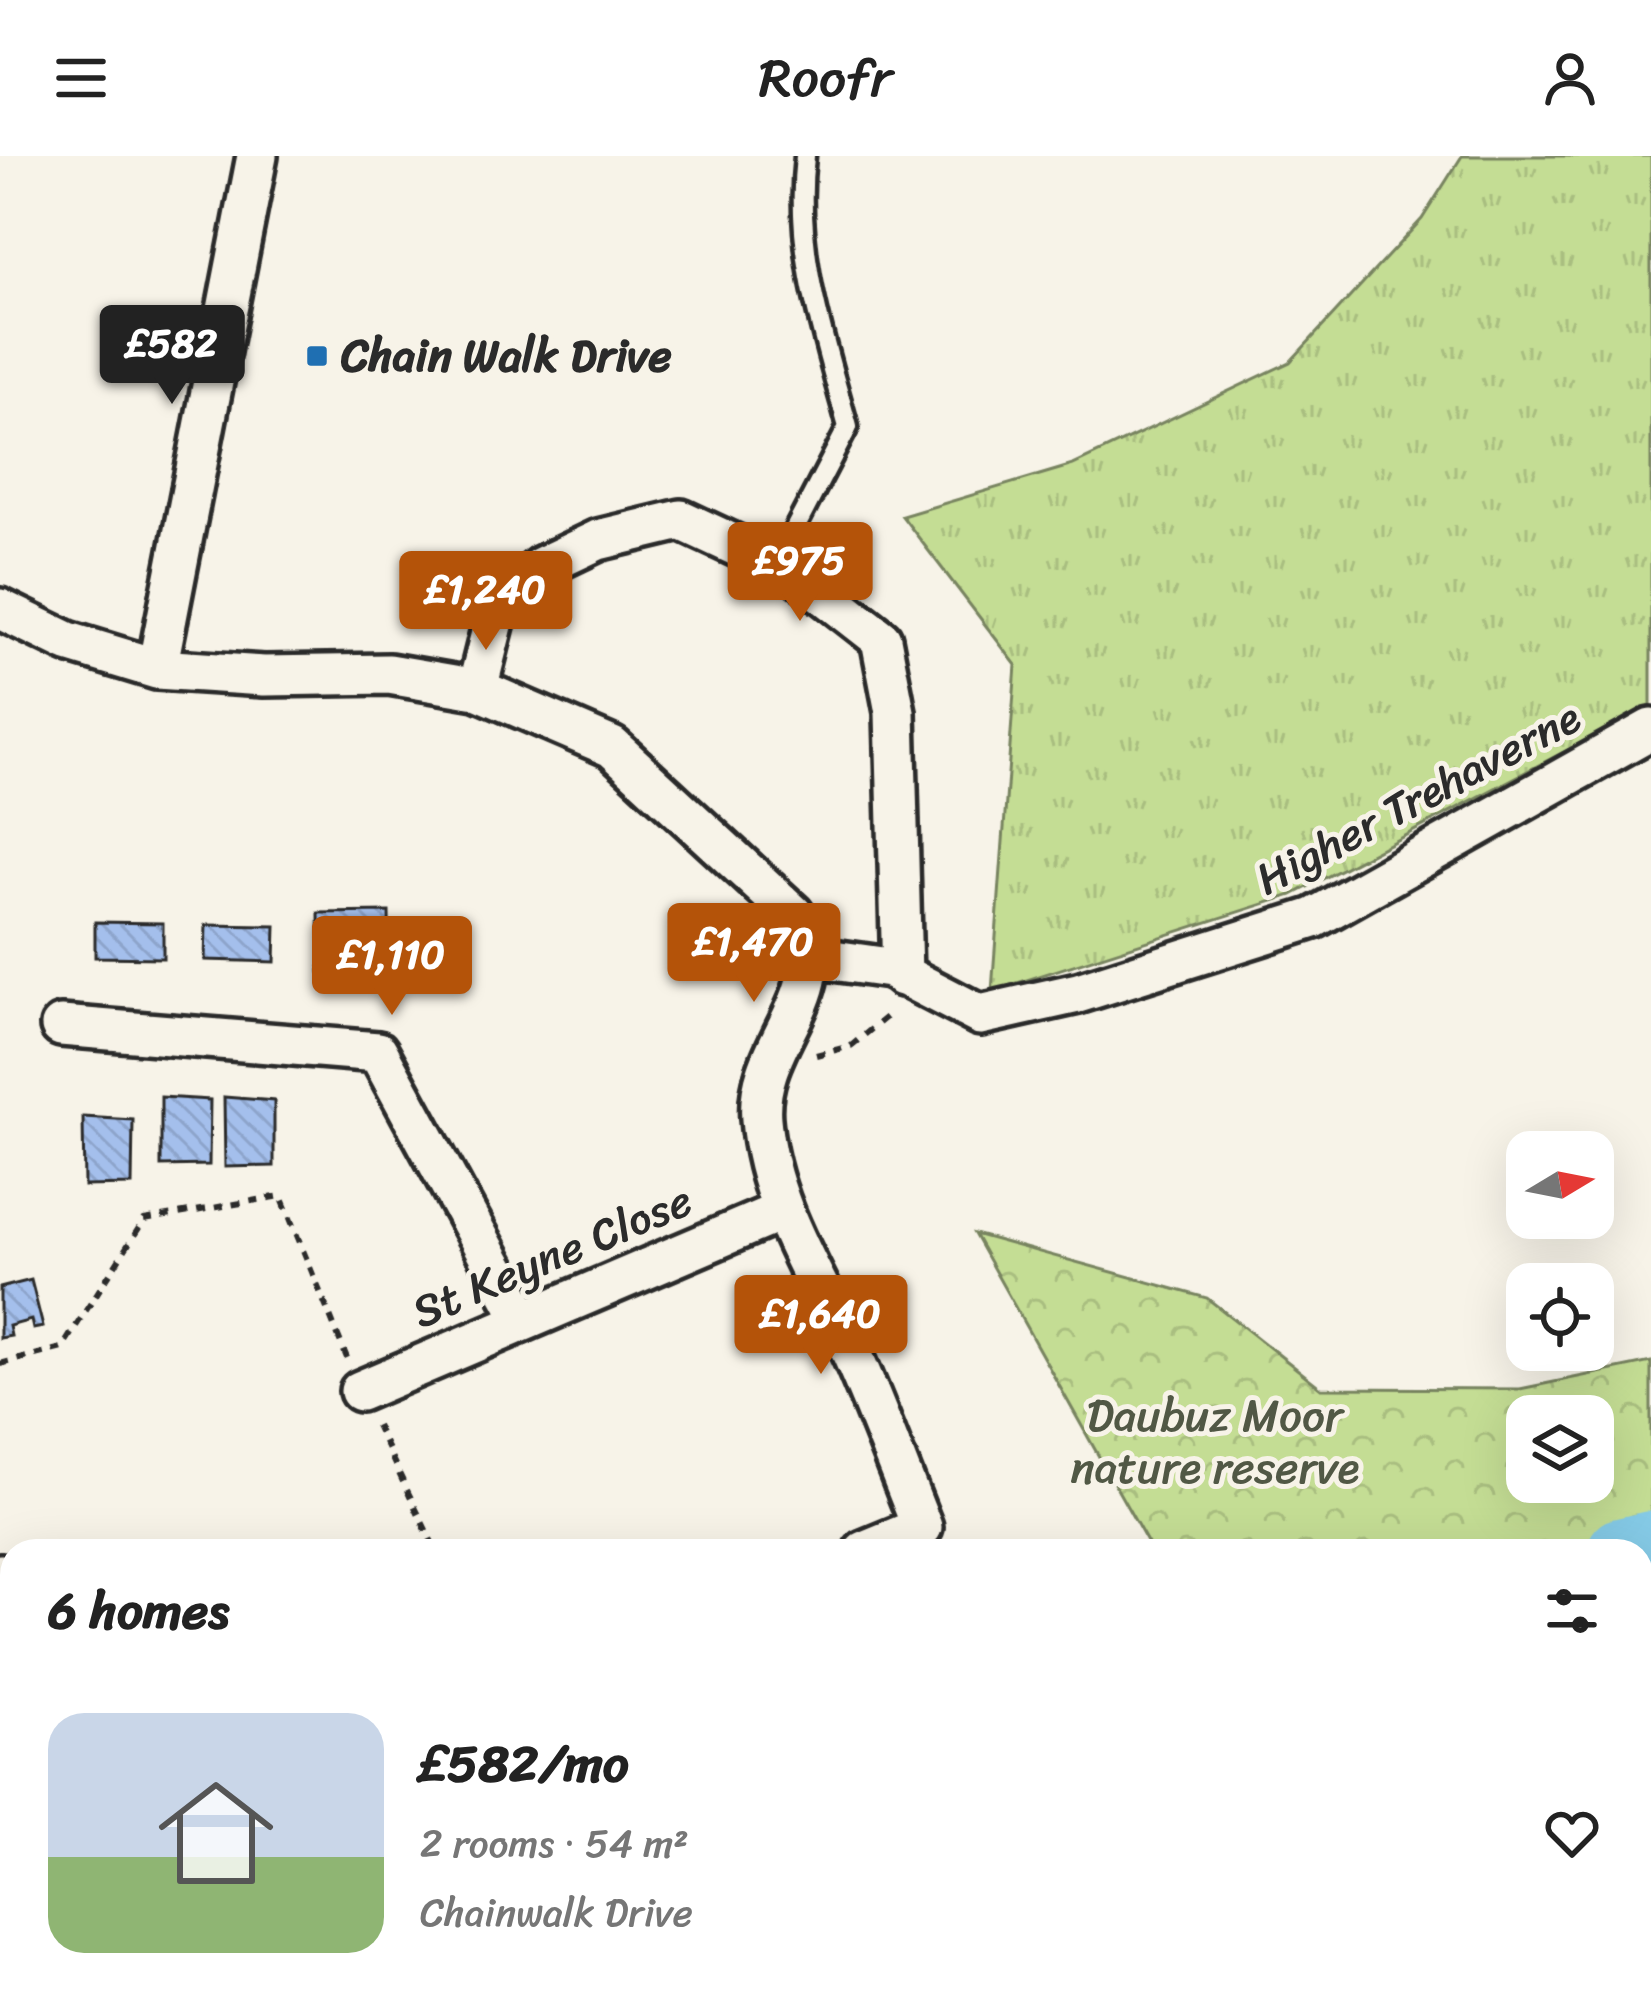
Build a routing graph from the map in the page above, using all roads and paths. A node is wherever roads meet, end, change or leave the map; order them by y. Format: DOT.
graph roads {
  1 [pos="257,156"];
  2 [pos="805,156"];
  3 [pos="776,565"];
  4 [pos="0,609"];
  5 [pos="157,669"];
  6 [pos="477,689"];
  7 [pos="1651,729"];
  8 [pos="812,957"];
  9 [pos="902,976"];
  10 [pos="61,1026"];
  11 [pos="766,1070"];
  12 [pos="782,1211"];
  13 [pos="523,1319"];
  14 [pos="0,1364"];
  15 [pos="360,1390"];
  16 [pos="430,1539"];
  17 [pos="893,1539"];
  1 -- 5 [label="street"];
  2 -- 3 [label="lane"];
  3 -- 6 [label="street"];
  3 -- 9 [label="street"];
  4 -- 5 [label="street"];
  5 -- 6 [label="street"];
  6 -- 8 [label="street"];
  7 -- 9 [label="street, Higher Trehaverne"];
  8 -- 9 [label="street, Higher Trehaverne"];
  8 -- 11 [label="street"];
  9 -- 11 [label="path"];
  10 -- 13 [label="street"];
  11 -- 12 [label="street"];
  12 -- 13 [label="street, St Keyne Close"];
  12 -- 17 [label="street"];
  13 -- 15 [label="street, St Keyne Close"];
  14 -- 15 [label="path"];
  15 -- 16 [label="path"];
}
